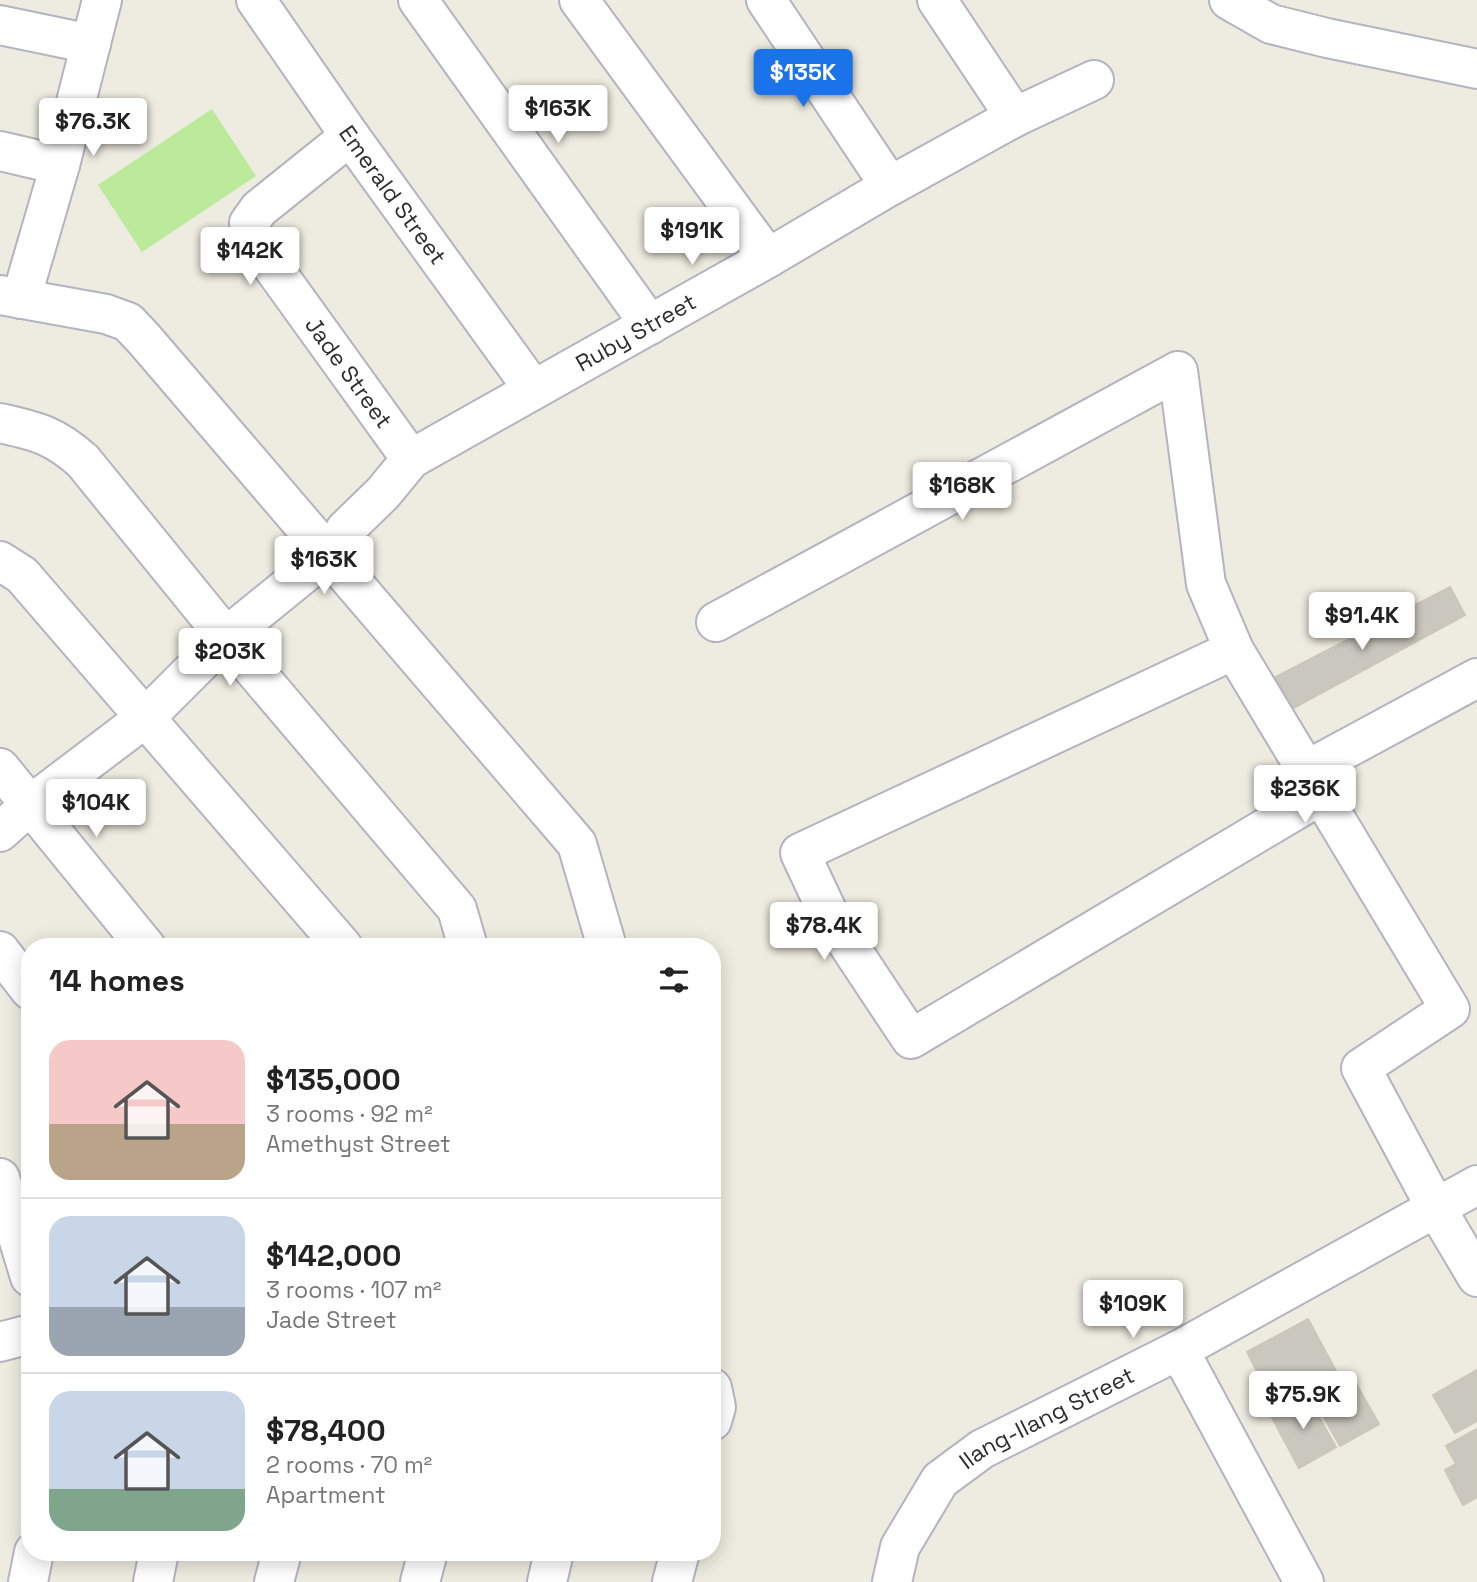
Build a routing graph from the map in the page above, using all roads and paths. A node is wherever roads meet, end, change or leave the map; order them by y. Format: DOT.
graph roads {
  1 [pos="102,0"];
  2 [pos="256,0"];
  3 [pos="418,0"];
  4 [pos="579,0"];
  5 [pos="766,0"];
  6 [pos="937,0"];
  7 [pos="1229,0"];
  8 [pos="0,25"];
  9 [pos="91,44"];
  10 [pos="1477,69"];
  11 [pos="1094,80"];
  12 [pos="1015,117"];
  13 [pos="350,136"];
  14 [pos="0,151"];
  15 [pos="60,165"];
  16 [pos="890,186"];
  17 [pos="768,258"];
  18 [pos="10,297"];
  19 [pos="650,325"];
  20 [pos="533,389"];
  21 [pos="0,423"];
  22 [pos="411,459"];
  23 [pos="337,542"];
  24 [pos="0,561"];
  25 [pos="716,622"];
  26 [pos="226,637"];
  27 [pos="1234,650"];
  28 [pos="1477,678"];
  29 [pos="145,718"];
  30 [pos="0,768"];
  31 [pos="1314,782"];
  32 [pos="30,805"];
  33 [pos="0,832"];
  34 [pos="139,938"];
  35 [pos="335,938"];
  36 [pos="465,938"];
  37 [pos="604,938"];
  38 [pos="0,951"];
  39 [pos="21,978"];
  40 [pos="0,1178"];
  41 [pos="1477,1185"];
  42 [pos="1436,1208"];
  43 [pos="21,1247"];
  44 [pos="1477,1278"];
  45 [pos="21,1336"];
  46 [pos="0,1342"];
  47 [pos="1179,1350"];
  48 [pos="32,1561"];
  49 [pos="157,1561"];
  50 [pos="280,1561"];
  51 [pos="426,1561"];
  52 [pos="552,1561"];
  53 [pos="678,1561"];
  54 [pos="28,1582"];
  55 [pos="153,1582"];
  56 [pos="274,1582"];
  57 [pos="420,1582"];
  58 [pos="547,1582"];
  59 [pos="672,1582"];
  60 [pos="892,1582"];
  61 [pos="1304,1582"];
  1 -- 9 [label="street"];
  2 -- 13 [label="street, Emerald Street"];
  3 -- 19 [label="street"];
  4 -- 17 [label="street"];
  5 -- 16 [label="street"];
  6 -- 12 [label="street"];
  7 -- 10 [label="street"];
  8 -- 9 [label="street"];
  9 -- 15 [label="street"];
  11 -- 12 [label="street, Ruby Street"];
  12 -- 16 [label="street, Ruby Street"];
  13 -- 20 [label="street, Emerald Street"];
  13 -- 22 [label="street, Jade Street"];
  14 -- 15 [label="street"];
  15 -- 18 [label="street"];
  16 -- 17 [label="street, Ruby Street"];
  17 -- 19 [label="street, Ruby Street"];
  18 -- 23 [label="street"];
  19 -- 20 [label="street, Ruby Street"];
  20 -- 22 [label="street, Ruby Street"];
  21 -- 26 [label="street"];
  22 -- 23 [label="street, Ruby Street"];
  23 -- 26 [label="street, Ruby Street"];
  23 -- 37 [label="street"];
  24 -- 29 [label="street"];
  25 -- 27 [label="street"];
  26 -- 29 [label="street, Ruby Street"];
  26 -- 36 [label="street"];
  27 -- 31 [label="street"];
  27 -- 31 [label="street"];
  28 -- 31 [label="street"];
  29 -- 32 [label="street, Ruby Street"];
  29 -- 35 [label="street"];
  30 -- 32 [label="street"];
  31 -- 42 [label="street"];
  32 -- 33 [label="street, Ruby Street"];
  32 -- 34 [label="street"];
  38 -- 39 [label="street"];
  40 -- 43 [label="street"];
  41 -- 42 [label="street, Ilang-Ilang Street"];
  42 -- 44 [label="street"];
  42 -- 47 [label="street, Ilang-Ilang Street"];
  45 -- 46 [label="street"];
  47 -- 60 [label="street, Ilang-Ilang Street"];
  47 -- 61 [label="street"];
  48 -- 54 [label="street"];
  49 -- 55 [label="street"];
  50 -- 56 [label="street"];
  51 -- 57 [label="street"];
  52 -- 58 [label="street"];
  53 -- 59 [label="street"];
}
